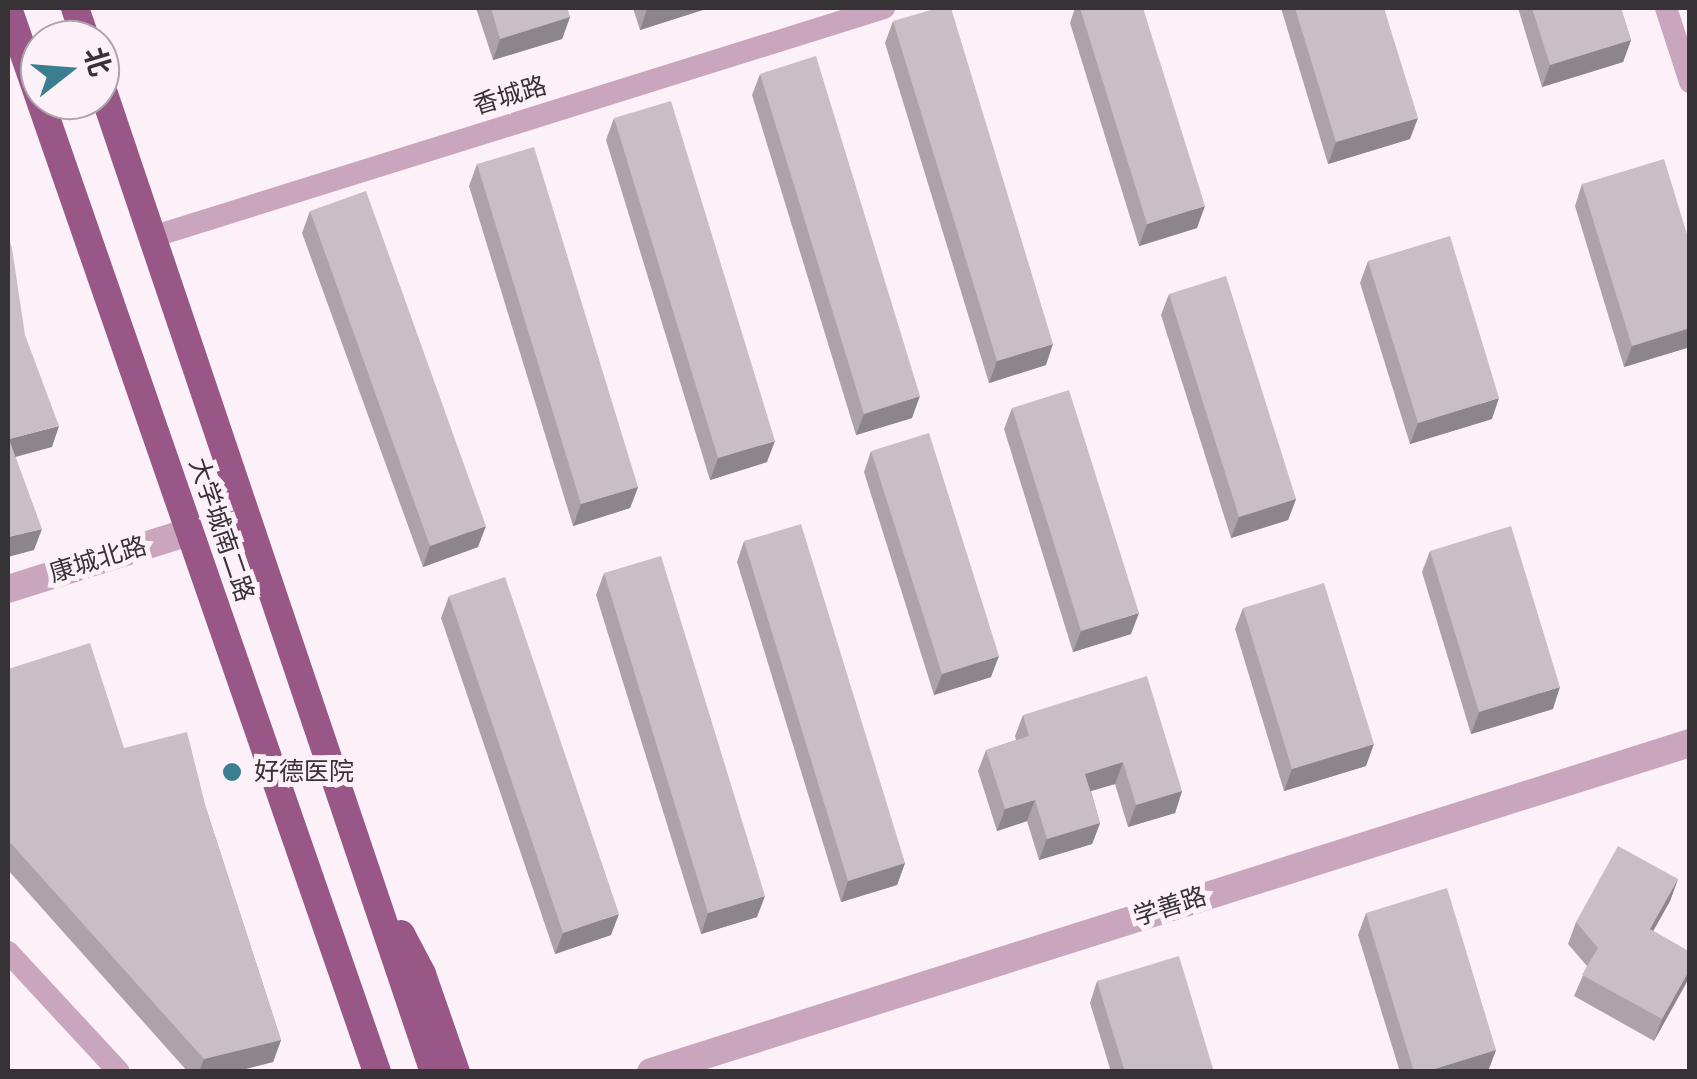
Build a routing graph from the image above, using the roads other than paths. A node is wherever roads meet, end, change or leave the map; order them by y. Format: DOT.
graph roads {
  1 [pos="8,8"];
  2 [pos="884,8"];
  3 [pos="1666,8"];
  4 [pos="1690,82"];
  5 [pos="113,120"];
  6 [pos="152,237"];
  7 [pos="190,532"];
  8 [pos="8,589"];
  9 [pos="1690,744"];
  10 [pos="357,847"];
  11 [pos="8,952"];
  12 [pos="118,1072"];
  13 [pos="378,1072"];
  14 [pos="434,1072"];
  15 [pos="456,1072"];
  16 [pos="651,1072"];
  1 -- 7 [label="highway, 大学城南二路"];
  2 -- 6 [label="street, 香城路"];
  3 -- 4 [label="street"];
  5 -- 6 [label="highway, 大学城南二路"];
  6 -- 10 [label="highway, 大学城南二路"];
  7 -- 8 [label="street, 康城北路"];
  7 -- 13 [label="highway, 大学城南二路"];
  9 -- 16 [label="street, 学善路"];
  10 -- 14 [label="highway, 大学城南二路"];
  10 -- 15 [label="highway"];
  11 -- 12 [label="street"];
}
